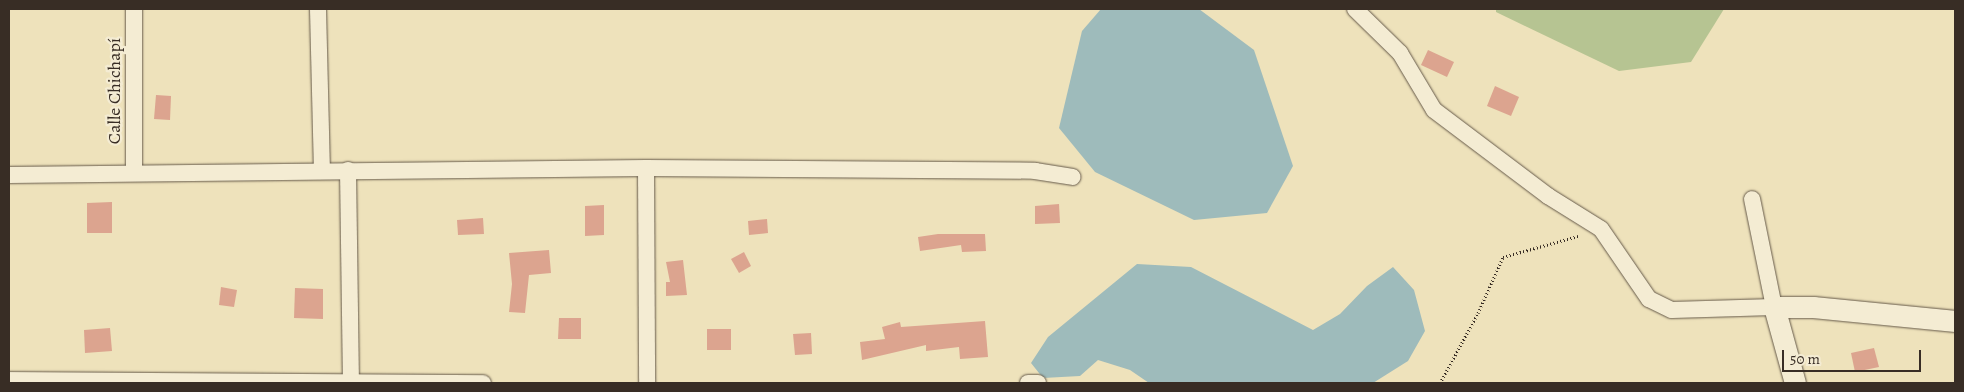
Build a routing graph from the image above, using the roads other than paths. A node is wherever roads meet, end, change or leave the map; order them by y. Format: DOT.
graph roads {
  1 [pos="134,9"];
  2 [pos="318,9"];
  3 [pos="1355,9"];
  4 [pos="646,168"];
  5 [pos="322,170"];
  6 [pos="348,170"];
  7 [pos="134,173"];
  8 [pos="9,175"];
  9 [pos="1072,178"];
  10 [pos="1752,199"];
  11 [pos="1774,308"];
  12 [pos="1955,321"];
  13 [pos="9,380"];
  14 [pos="352,383"];
  15 [pos="483,383"];
  16 [pos="647,383"];
  17 [pos="1028,383"];
  18 [pos="1038,383"];
  19 [pos="1795,383"];
  1 -- 7 [label="street, Calle Chichapí"];
  2 -- 5 [label="street"];
  3 -- 11 [label="street"];
  4 -- 6 [label="street"];
  4 -- 9 [label="street"];
  4 -- 16 [label="street"];
  5 -- 6 [label="street"];
  5 -- 7 [label="street"];
  6 -- 14 [label="street"];
  7 -- 8 [label="street"];
  10 -- 11 [label="street"];
  11 -- 12 [label="street"];
  11 -- 19 [label="street"];
  13 -- 14 [label="street"];
  14 -- 15 [label="street"];
  17 -- 18 [label="street"];
}
